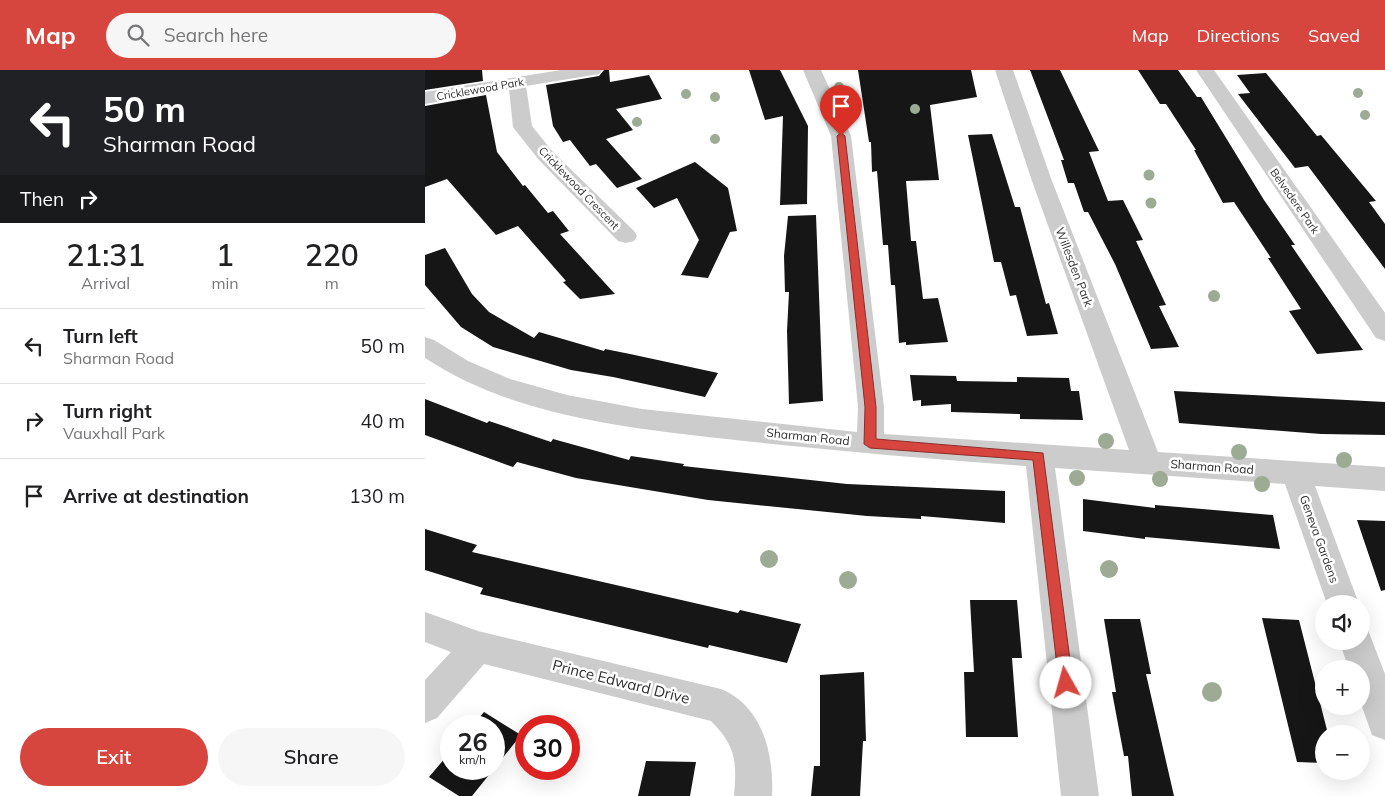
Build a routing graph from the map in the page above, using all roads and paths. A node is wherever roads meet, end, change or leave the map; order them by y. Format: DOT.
graph roads {
  1 [pos="593,70"];
  2 [pos="812,70"];
  3 [pos="1004,70"];
  4 [pos="1205,70"];
  5 [pos="517,83"];
  6 [pos="425,98"];
  7 [pos="625,236"];
  8 [pos="1385,332"];
  9 [pos="425,346"];
  10 [pos="870,444"];
  11 [pos="1039,456"];
  12 [pos="1148,463"];
  13 [pos="1296,473"];
  14 [pos="1385,479"];
  15 [pos="1340,595"];
  16 [pos="425,628"];
  17 [pos="478,647"];
  18 [pos="1359,650"];
  19 [pos="425,706"];
  20 [pos="1385,722"];
  21 [pos="753,796"];
  22 [pos="1080,796"];
  1 -- 5 [label="street, Cricklewood Park"];
  2 -- 10 [label="street"];
  3 -- 12 [label="street, Willesden Park"];
  4 -- 8 [label="street, Belvedere Park"];
  5 -- 6 [label="street, Cricklewood Park"];
  5 -- 7 [label="street, Cricklewood Crescent"];
  9 -- 10 [label="street, Sharman Road"];
  10 -- 11 [label="street, Sharman Road"];
  11 -- 12 [label="street, Sharman Road"];
  11 -- 22 [label="street"];
  12 -- 13 [label="street, Sharman Road"];
  13 -- 14 [label="street, Sharman Road"];
  13 -- 15 [label="street, Geneva Gardens"];
  16 -- 17 [label="street, Prince Edward Drive"];
  17 -- 19 [label="street"];
  17 -- 21 [label="street, Prince Edward Drive"];
  18 -- 20 [label="street"];
}
